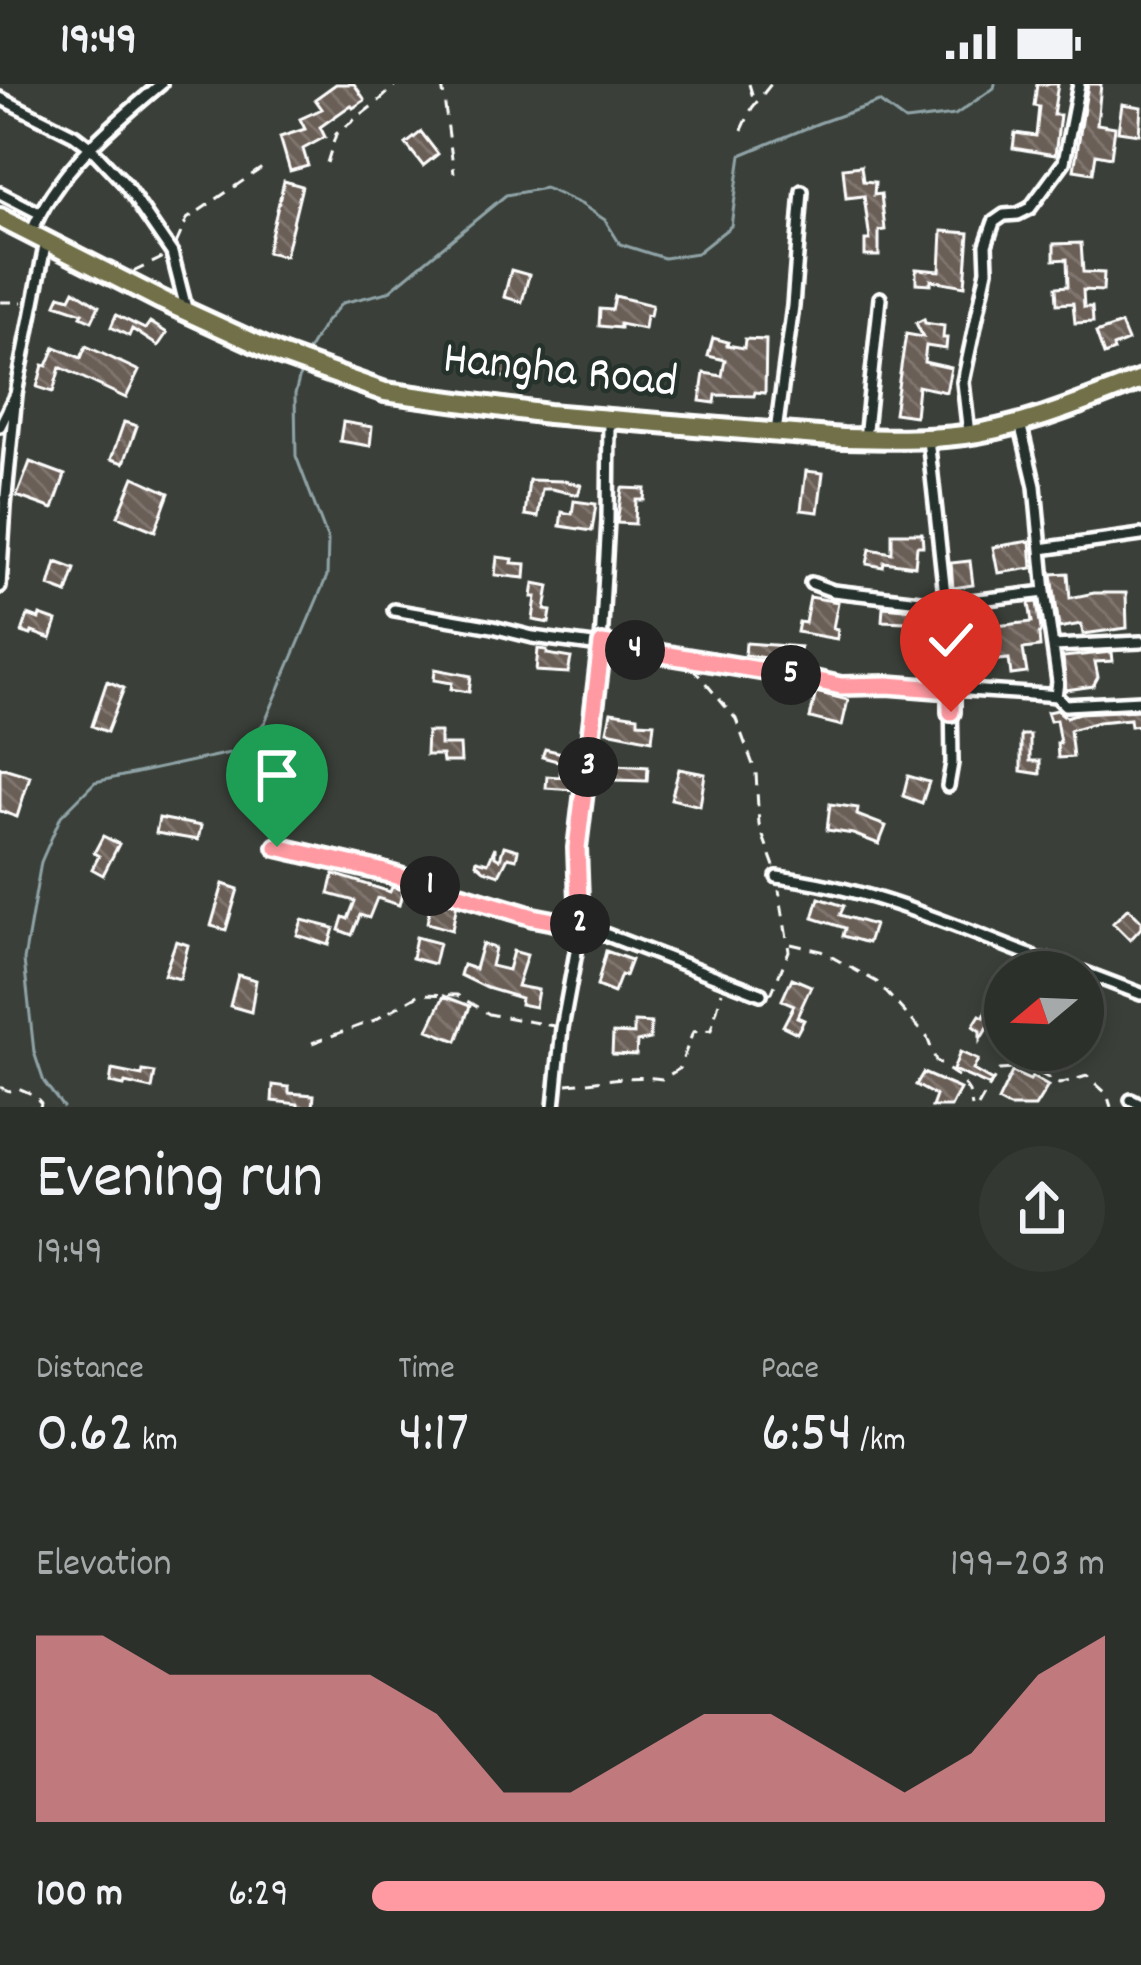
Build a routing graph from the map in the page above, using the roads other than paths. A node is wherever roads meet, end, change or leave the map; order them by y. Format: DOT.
graph roads {
  1 [pos="161,84"];
  2 [pos="1078,84"];
  3 [pos="0,98"];
  4 [pos="91,148"];
  5 [pos="802,191"];
  6 [pos="0,193"];
  7 [pos="39,214"];
  8 [pos="0,218"];
  9 [pos="39,237"];
  10 [pos="880,298"];
  11 [pos="187,312"];
  12 [pos="1141,380"];
  13 [pos="16,394"];
  14 [pos="609,419"];
  15 [pos="1020,423"];
  16 [pos="0,426"];
  17 [pos="776,432"];
  18 [pos="969,434"];
  19 [pos="865,439"];
  20 [pos="928,439"];
  21 [pos="1141,535"];
  22 [pos="1041,550"];
  23 [pos="811,583"];
  24 [pos="0,587"];
  25 [pos="1045,592"];
  26 [pos="946,604"];
  27 [pos="394,610"];
  28 [pos="1141,642"];
  29 [pos="602,644"];
  30 [pos="1053,646"];
  31 [pos="951,690"];
  32 [pos="1056,696"];
  33 [pos="1141,700"];
  34 [pos="948,786"];
  35 [pos="277,847"];
  36 [pos="777,877"];
  37 [pos="580,926"];
  38 [pos="1019,951"];
  39 [pos="1104,980"];
  40 [pos="761,994"];
  41 [pos="1141,994"];
  42 [pos="554,1107"];
  1 -- 4 [label="street"];
  2 -- 18 [label="street"];
  3 -- 4 [label="street"];
  4 -- 7 [label="street"];
  4 -- 11 [label="street"];
  5 -- 17 [label="street"];
  6 -- 7 [label="street"];
  7 -- 9 [label="street"];
  8 -- 9 [label="highway, Hangha Road"];
  9 -- 11 [label="highway, Hangha Road"];
  9 -- 13 [label="street"];
  10 -- 19 [label="street"];
  11 -- 14 [label="highway, Hangha Road"];
  12 -- 15 [label="highway, Hangha Road"];
  13 -- 16 [label="street"];
  13 -- 24 [label="street"];
  14 -- 17 [label="highway, Hangha Road"];
  14 -- 29 [label="street"];
  15 -- 18 [label="highway, Hangha Road"];
  15 -- 22 [label="street"];
  17 -- 19 [label="highway, Hangha Road"];
  18 -- 20 [label="highway, Hangha Road"];
  19 -- 20 [label="highway, Hangha Road"];
  20 -- 26 [label="street"];
  21 -- 22 [label="street"];
  22 -- 25 [label="street"];
  23 -- 26 [label="street"];
  25 -- 26 [label="street"];
  25 -- 30 [label="street"];
  26 -- 31 [label="street"];
  27 -- 29 [label="street"];
  28 -- 30 [label="street"];
  29 -- 31 [label="street"];
  29 -- 37 [label="street"];
  30 -- 32 [label="street"];
  31 -- 32 [label="street"];
  31 -- 34 [label="street"];
  32 -- 33 [label="street"];
  35 -- 37 [label="street"];
  36 -- 38 [label="street"];
  37 -- 40 [label="street"];
  37 -- 42 [label="street"];
  39 -- 41 [label="street"];
}
